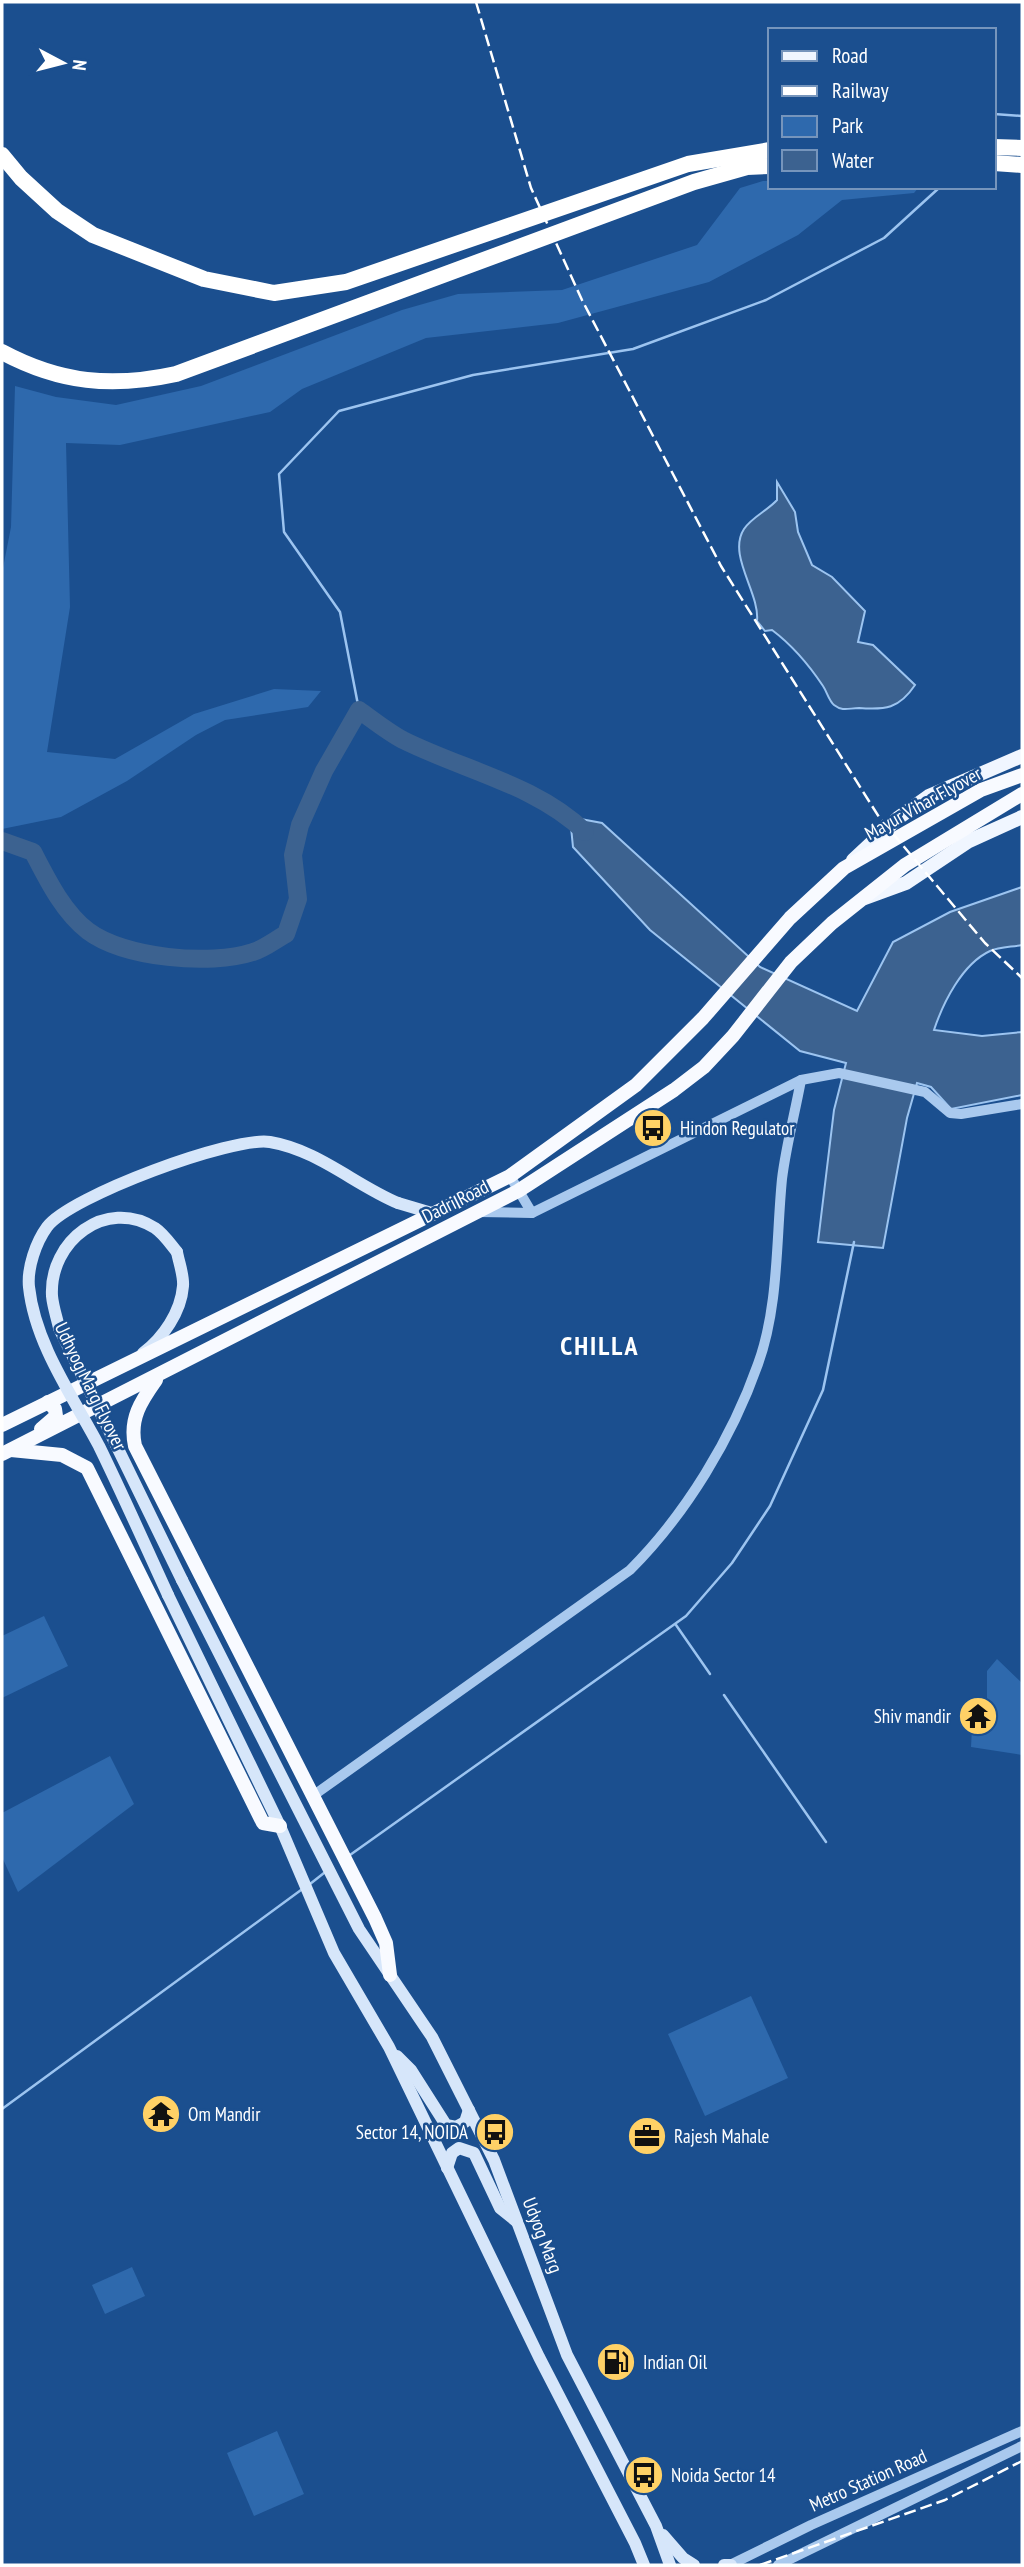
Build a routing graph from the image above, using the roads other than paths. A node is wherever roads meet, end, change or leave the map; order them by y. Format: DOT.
graph roads {
  1 [pos="996,147"];
  2 [pos="1022,148"];
  3 [pos="768,150"];
  4 [pos="2,155"];
  5 [pos="996,163"];
  6 [pos="1022,165"];
  7 [pos="768,166"];
  8 [pos="2,352"];
  9 [pos="1022,756"];
  10 [pos="1022,775"];
  11 [pos="1022,794"];
  12 [pos="1022,817"];
  13 [pos="844,868"];
  14 [pos="865,898"];
  15 [pos="801,1080"];
  16 [pos="1022,1104"];
  17 [pos="510,1177"];
  18 [pos="518,1191"];
  19 [pos="478,1193"];
  20 [pos="481,1210"];
  21 [pos="532,1213"];
  22 [pos="435,1214"];
  23 [pos="128,1363"];
  24 [pos="159,1376"];
  25 [pos="48,1402"];
  26 [pos="2,1425"];
  27 [pos="38,1436"];
  28 [pos="135,1446"];
  29 [pos="6,1452"];
  30 [pos="87,1468"];
  31 [pos="314,1795"];
  32 [pos="280,1826"];
  33 [pos="312,1830"];
  34 [pos="390,1975"];
  35 [pos="388,2047"];
  36 [pos="469,2110"];
  37 [pos="447,2168"];
  38 [pos="518,2222"];
  39 [pos="1022,2431"];
  40 [pos="1022,2446"];
  41 [pos="811,2525"];
  42 [pos="656,2526"];
  43 [pos="635,2543"];
  44 [pos="821,2546"];
  45 [pos="635,2565"];
  46 [pos="643,2565"];
  47 [pos="670,2565"];
  48 [pos="694,2565"];
  49 [pos="724,2565"];
  50 [pos="731,2565"];
  51 [pos="778,2565"];
  1 -- 2 [label="highway"];
  3 -- 4 [label="highway"];
  5 -- 6 [label="highway"];
  7 -- 8 [label="highway"];
  9 -- 13 [label="main road"];
  10 -- 13 [label="highway, Mayur Vihar Flyover"];
  11 -- 14 [label="highway, Mayur Vihar Flyover"];
  12 -- 14 [label="main road"];
  13 -- 17 [label="highway, Dadri Road"];
  14 -- 18 [label="highway, Dadri Road"];
  15 -- 16 [label="street"];
  15 -- 21 [label="street"];
  15 -- 31 [label="street"];
  17 -- 18 [label="street"];
  17 -- 19 [label="highway, Dadri Road"];
  18 -- 20 [label="highway, Dadri Road"];
  18 -- 21 [label="street"];
  19 -- 20 [label="street"];
  19 -- 22 [label="highway, Dadri Road"];
  20 -- 21 [label="street"];
  20 -- 24 [label="highway, Dadri Road"];
  22 -- 23 [label="highway, Dadri Road"];
  22 -- 32 [label="main road, Udhyog Marg Flyover, bridge"];
  23 -- 25 [label="highway, Dadri Road"];
  23 -- 33 [label="main road, Udhyog Marg Flyover, bridge"];
  24 -- 27 [label="highway, Dadri Road"];
  24 -- 28 [label="highway"];
  25 -- 26 [label="highway, Dadri Road"];
  25 -- 27 [label="highway"];
  27 -- 29 [label="highway, Dadri Road"];
  28 -- 30 [label="highway"];
  28 -- 31 [label="highway"];
  29 -- 30 [label="highway"];
  30 -- 32 [label="highway"];
  31 -- 34 [label="highway"];
  32 -- 35 [label="main road, Udhyog Marg Flyover"];
  33 -- 34 [label="main road, Udyog Marg"];
  34 -- 36 [label="main road, Udyog Marg"];
  35 -- 36 [label="main road"];
  35 -- 37 [label="main road"];
  36 -- 38 [label="main road, Udyog Marg"];
  37 -- 38 [label="main road"];
  37 -- 43 [label="main road"];
  38 -- 42 [label="main road, Udyog Marg"];
  39 -- 41 [label="street, Metro Station Road"];
  40 -- 44 [label="street, Metro Station Road"];
  41 -- 44 [label="street"];
  41 -- 50 [label="street, Metro Station Road"];
  42 -- 47 [label="main road, Udyog Marg"];
  42 -- 48 [label="main road"];
  43 -- 45 [label="main road"];
  43 -- 46 [label="main road"];
  44 -- 51 [label="street, Metro Station Road"];
  49 -- 50 [label="main road"];
}
